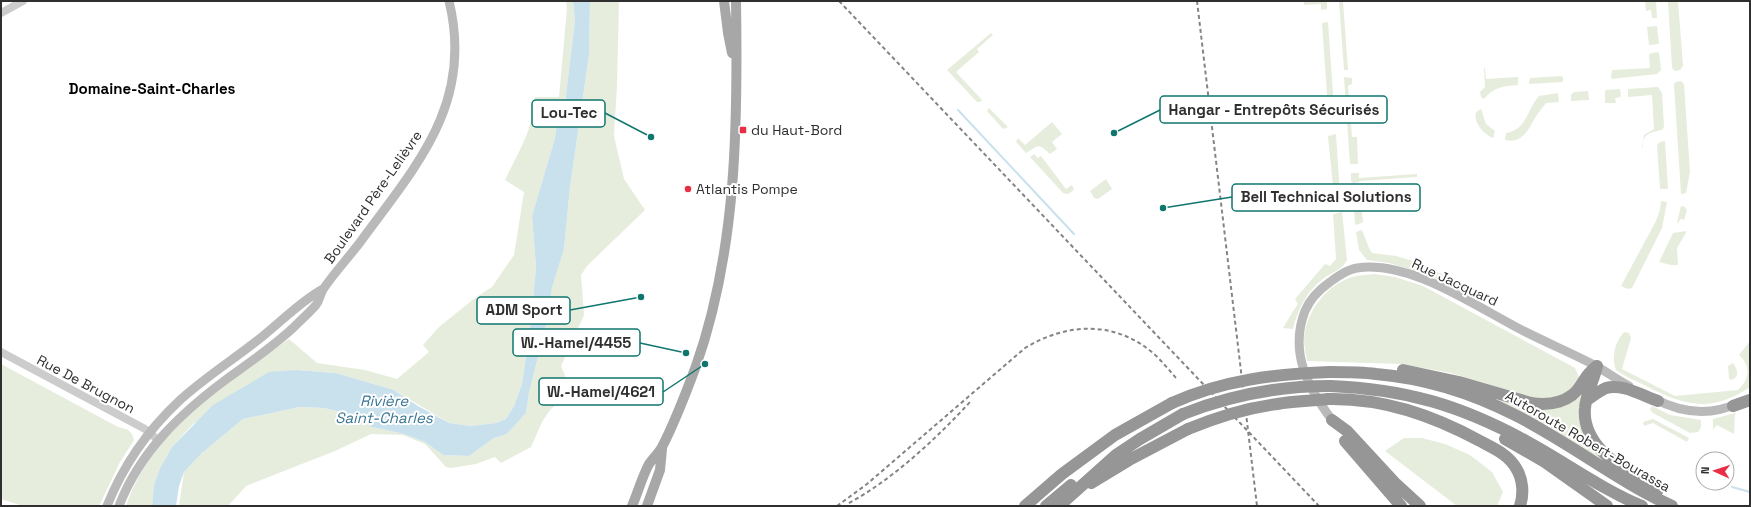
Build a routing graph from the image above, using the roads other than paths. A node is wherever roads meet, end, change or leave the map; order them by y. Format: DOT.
graph roads {
  1 [pos="23,1"];
  2 [pos="449,1"];
  3 [pos="724,1"];
  4 [pos="736,1"];
  5 [pos="1,14"];
  6 [pos="736,69"];
  7 [pos="323,289"];
  8 [pos="1,352"];
  9 [pos="1597,366"];
  10 [pos="1330,369"];
  11 [pos="1750,397"];
  12 [pos="1587,400"];
  13 [pos="1750,400"];
  14 [pos="1658,401"];
  15 [pos="1733,406"];
  16 [pos="1482,419"];
  17 [pos="1332,420"];
  18 [pos="149,432"];
  19 [pos="158,440"];
  20 [pos="662,449"];
  21 [pos="1107,462"];
  22 [pos="1057,479"];
  23 [pos="1072,493"];
  24 [pos="107,506"];
  25 [pos="119,506"];
  26 [pos="632,506"];
  27 [pos="647,506"];
  28 [pos="1026,506"];
  29 [pos="1032,506"];
  30 [pos="1046,506"];
  31 [pos="1059,506"];
  32 [pos="1401,506"];
  33 [pos="1420,506"];
  34 [pos="1520,506"];
  35 [pos="1607,506"];
  36 [pos="1642,506"];
  37 [pos="1672,506"];
  38 [pos="1676,506"];
  1 -- 5 [label="street"];
  2 -- 7 [label="main road, Boulevard Père-Lelièvre"];
  3 -- 6 [label="main road"];
  4 -- 6 [label="main road"];
  6 -- 20 [label="main road"];
  7 -- 18 [label="main road, Boulevard Père-Lelièvre"];
  7 -- 19 [label="main road, Boulevard Père-Lelièvre"];
  8 -- 18 [label="street, Rue De Brugnon"];
  9 -- 10 [label="highway"];
  9 -- 12 [label="highway"];
  9 -- 14 [label="main road, Rue Jacquard"];
  9 -- 17 [label="main road, Rue Jacquard"];
  10 -- 22 [label="highway, Autoroute Robert-Bourassa, bridge"];
  10 -- 37 [label="highway, Autoroute Robert-Bourassa"];
  11 -- 15 [label="main road, Rue Jacquard"];
  12 -- 14 [label="highway"];
  12 -- 38 [label="highway"];
  13 -- 15 [label="highway"];
  14 -- 15 [label="main road, Rue Jacquard"];
  16 -- 21 [label="highway, Autoroute Robert-Bourassa, bridge"];
  16 -- 35 [label="highway"];
  16 -- 36 [label="highway, Autoroute Robert-Bourassa"];
  17 -- 32 [label="highway"];
  17 -- 33 [label="highway"];
  18 -- 19 [label="street, Rue De Brugnon"];
  18 -- 24 [label="main road, Boulevard Père-Lelièvre"];
  19 -- 25 [label="main road, Boulevard Père-Lelièvre"];
  20 -- 26 [label="main road"];
  20 -- 27 [label="main road"];
  21 -- 23 [label="highway, Autoroute Robert-Bourassa"];
  21 -- 30 [label="highway"];
  22 -- 28 [label="highway, Autoroute Robert-Bourassa"];
  22 -- 29 [label="highway"];
  23 -- 31 [label="highway, Autoroute Robert-Bourassa"];
  23 -- 34 [label="highway, bridge"];
}
